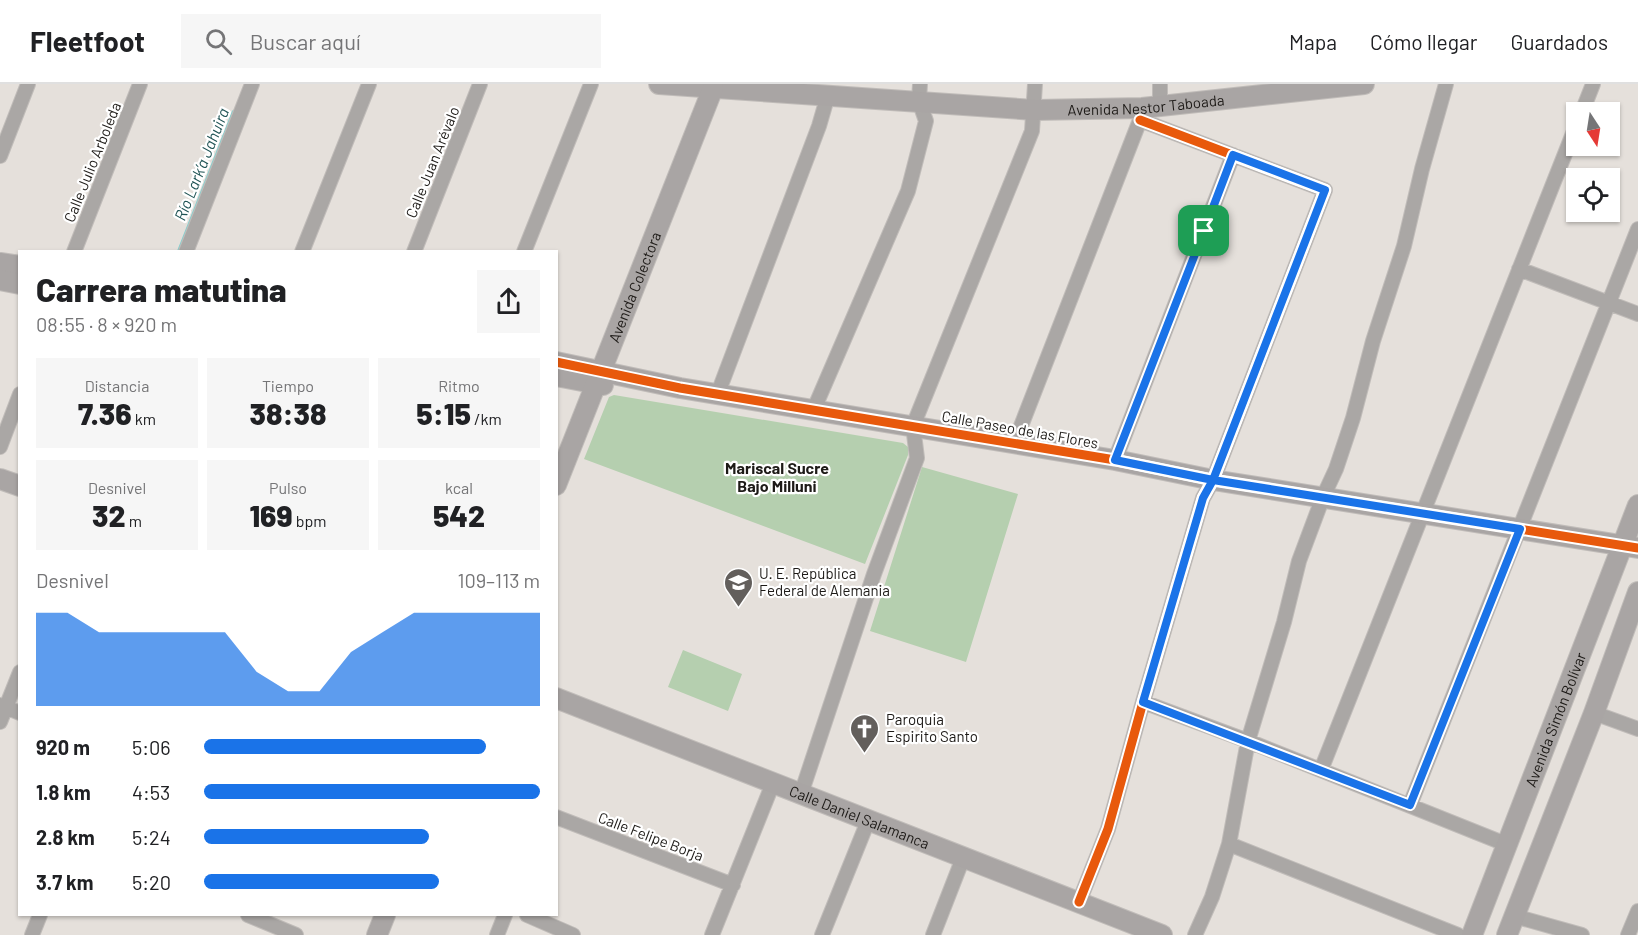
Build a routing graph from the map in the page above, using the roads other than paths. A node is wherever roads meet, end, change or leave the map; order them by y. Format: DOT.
graph roads {
  1 [pos="28,84"];
  2 [pos="140,84"];
  3 [pos="252,84"];
  4 [pos="369,84"];
  5 [pos="480,84"];
  6 [pos="591,84"];
  7 [pos="659,84"];
  8 [pos="1035,84"];
  9 [pos="1160,84"];
  10 [pos="1364,84"];
  11 [pos="1446,84"];
  12 [pos="1593,84"];
  13 [pos="713,88"];
  14 [pos="790,88"];
  15 [pos="919,93"];
  16 [pos="828,95"];
  17 [pos="1586,102"];
  18 [pos="1035,110"];
  19 [pos="1148,112"];
  20 [pos="1566,152"];
  21 [pos="1233,155"];
  22 [pos="0,156"];
  23 [pos="1638,229"];
  24 [pos="75,250"];
  25 [pos="187,250"];
  26 [pos="303,250"];
  27 [pos="415,250"];
  28 [pos="525,250"];
  29 [pos="0,263"];
  30 [pos="18,266"];
  31 [pos="1520,269"];
  32 [pos="0,280"];
  33 [pos="18,284"];
  34 [pos="1609,304"];
  35 [pos="1638,314"];
  36 [pos="558,363"];
  37 [pos="558,376"];
  38 [pos="598,379"];
  39 [pos="718,393"];
  40 [pos="18,399"];
  41 [pos="814,409"];
  42 [pos="913,426"];
  43 [pos="1014,444"];
  44 [pos="0,447"];
  45 [pos="1115,460"];
  46 [pos="0,478"];
  47 [pos="558,480"];
  48 [pos="1213,480"];
  49 [pos="18,485"];
  50 [pos="1323,497"];
  51 [pos="1638,505"];
  52 [pos="1422,512"];
  53 [pos="1520,529"];
  54 [pos="1630,548"];
  55 [pos="1638,592"];
  56 [pos="18,676"];
  57 [pos="558,699"];
  58 [pos="1143,702"];
  59 [pos="3,706"];
  60 [pos="18,712"];
  61 [pos="1594,713"];
  62 [pos="0,722"];
  63 [pos="1638,729"];
  64 [pos="1248,741"];
  65 [pos="1321,770"];
  66 [pos="773,783"];
  67 [pos="801,794"];
  68 [pos="1410,805"];
  69 [pos="558,818"];
  70 [pos="868,821"];
  71 [pos="1229,844"];
  72 [pos="1508,845"];
  73 [pos="963,858"];
  74 [pos="733,885"];
  75 [pos="1079,902"];
  76 [pos="1638,911"];
  77 [pos="40,916"];
  78 [pos="385,916"];
  79 [pos="505,916"];
  80 [pos="529,916"];
  81 [pos="1514,916"];
  82 [pos="256,917"];
  83 [pos="32,935"];
  84 [pos="296,935"];
  85 [pos="376,935"];
  86 [pos="497,935"];
  87 [pos="573,935"];
  88 [pos="712,935"];
  89 [pos="822,935"];
  90 [pos="933,935"];
  91 [pos="1162,935"];
  92 [pos="1195,935"];
  93 [pos="1458,935"];
  94 [pos="1473,935"];
  95 [pos="1507,935"];
  96 [pos="1582,935"];
  97 [pos="1628,935"];
  1 -- 22 [label="street"];
  2 -- 24 [label="street, Calle Julio Arboleda"];
  3 -- 25 [label="street"];
  4 -- 26 [label="street"];
  5 -- 27 [label="street, Calle Juan Arévalo"];
  6 -- 28 [label="street"];
  7 -- 13 [label="street, Avenida Nestor Taboada"];
  8 -- 18 [label="street"];
  9 -- 19 [label="street"];
  10 -- 19 [label="street, Avenida Nestor Taboada"];
  11 -- 50 [label="street"];
  12 -- 17 [label="street"];
  13 -- 14 [label="street, Avenida Nestor Taboada"];
  13 -- 38 [label="street, Avenida Colectora"];
  14 -- 16 [label="street, Avenida Nestor Taboada"];
  15 -- 16 [label="street, Avenida Nestor Taboada"];
  15 -- 18 [label="street, Avenida Nestor Taboada"];
  15 -- 41 [label="street"];
  16 -- 39 [label="street"];
  18 -- 19 [label="street, Avenida Nestor Taboada"];
  18 -- 42 [label="street"];
  19 -- 21 [label="street"];
  19 -- 43 [label="street"];
  20 -- 31 [label="street"];
  21 -- 45 [label="street"];
  21 -- 48 [label="street"];
  23 -- 34 [label="street"];
  29 -- 30 [label="street"];
  31 -- 34 [label="street"];
  31 -- 52 [label="street"];
  32 -- 33 [label="street"];
  34 -- 35 [label="street"];
  34 -- 53 [label="street"];
  36 -- 38 [label="street, Calle Paseo de las Flores"];
  37 -- 38 [label="street, Calle Paseo de las Flores"];
  38 -- 39 [label="street, Calle Paseo de las Flores"];
  38 -- 47 [label="street, Avenida Colectora"];
  39 -- 41 [label="street, Calle Paseo de las Flores"];
  40 -- 44 [label="street"];
  41 -- 42 [label="street, Calle Paseo de las Flores"];
  42 -- 43 [label="street, Calle Paseo de las Flores"];
  42 -- 67 [label="street"];
  43 -- 45 [label="street, Calle Paseo de las Flores"];
  45 -- 48 [label="street, Calle Paseo de las Flores"];
  46 -- 49 [label="street"];
  48 -- 50 [label="street, Calle Paseo de las Flores"];
  48 -- 58 [label="street"];
  50 -- 52 [label="street, Calle Paseo de las Flores"];
  50 -- 64 [label="street"];
  51 -- 54 [label="street, Avenida Simón Bolívar"];
  52 -- 53 [label="street, Calle Paseo de las Flores"];
  52 -- 65 [label="street"];
  53 -- 54 [label="street, Calle Paseo de las Flores"];
  53 -- 68 [label="street"];
  54 -- 72 [label="street, Avenida Simón Bolívar"];
  55 -- 61 [label="street"];
  56 -- 59 [label="street"];
  57 -- 66 [label="street, Calle Daniel Salamanca"];
  58 -- 64 [label="street"];
  58 -- 75 [label="street"];
  59 -- 60 [label="street"];
  59 -- 62 [label="street"];
  61 -- 63 [label="street"];
  61 -- 81 [label="street"];
  64 -- 65 [label="street"];
  64 -- 71 [label="street"];
  65 -- 68 [label="street"];
  66 -- 67 [label="street, Calle Daniel Salamanca"];
  66 -- 74 [label="street"];
  67 -- 70 [label="street, Calle Daniel Salamanca"];
  68 -- 72 [label="street"];
  69 -- 74 [label="street, Calle Felipe Borja"];
  70 -- 73 [label="street, Calle Daniel Salamanca"];
  70 -- 89 [label="street"];
  71 -- 92 [label="street"];
  71 -- 93 [label="street"];
  72 -- 94 [label="street, Avenida Simón Bolívar"];
  73 -- 75 [label="street, Calle Daniel Salamanca"];
  73 -- 90 [label="street"];
  74 -- 88 [label="street"];
  75 -- 91 [label="street, Calle Daniel Salamanca"];
  76 -- 97 [label="street"];
  77 -- 83 [label="street"];
  78 -- 85 [label="street"];
  79 -- 86 [label="street"];
  80 -- 87 [label="street"];
  81 -- 95 [label="street"];
  81 -- 96 [label="street"];
  82 -- 84 [label="street"];
}
